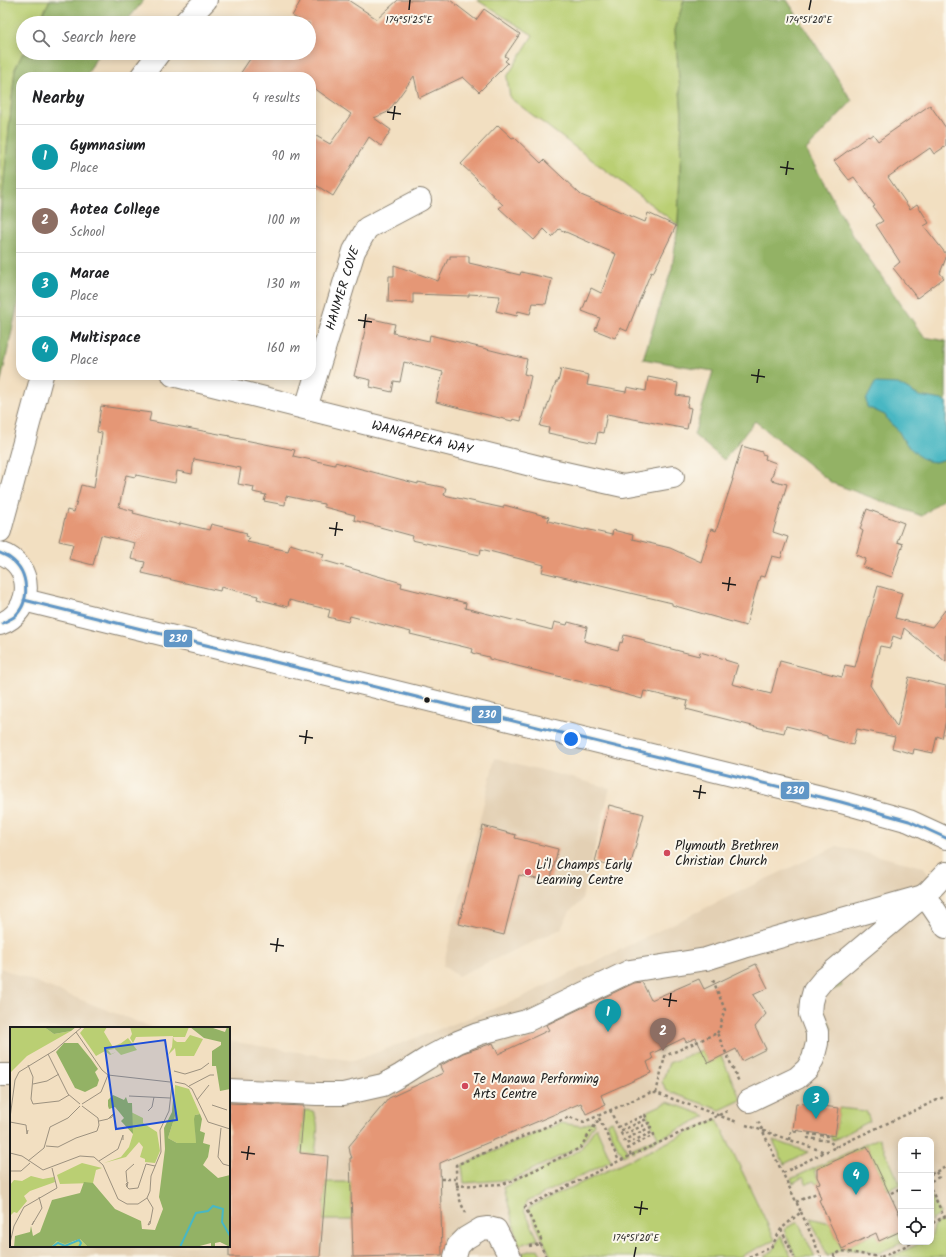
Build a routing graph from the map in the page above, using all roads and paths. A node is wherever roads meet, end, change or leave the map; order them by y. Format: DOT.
graph roads {
  1 [pos="206,0"];
  2 [pos="191,16"];
  3 [pos="154,60"];
  4 [pos="145,72"];
  5 [pos="420,200"];
  6 [pos="316,375"];
  7 [pos="41,380"];
  8 [pos="193,380"];
  9 [pos="315,380"];
  10 [pos="306,408"];
  11 [pos="673,477"];
  12 [pos="0,531"];
  13 [pos="0,553"];
  14 [pos="24,600"];
  15 [pos="0,624"];
  16 [pos="946,838"];
  17 [pos="946,873"];
  18 [pos="923,896"];
  19 [pos="946,927"];
  20 [pos="706,959"];
  21 [pos="718,1034"];
  22 [pos="0,1074"];
  23 [pos="10,1075"];
  24 [pos="230,1090"];
  25 [pos="656,1093"];
  26 [pos="745,1094"];
  27 [pos="946,1096"];
  28 [pos="610,1110"];
  29 [pos="719,1115"];
  30 [pos="598,1117"];
  31 [pos="763,1130"];
  32 [pos="798,1130"];
  33 [pos="827,1134"];
  34 [pos="790,1140"];
  35 [pos="837,1147"];
  36 [pos="825,1152"];
  37 [pos="631,1156"];
  38 [pos="619,1161"];
  39 [pos="946,1167"];
  40 [pos="936,1172"];
  41 [pos="783,1173"];
  42 [pos="441,1179"];
  43 [pos="456,1179"];
  44 [pos="934,1180"];
  45 [pos="456,1186"];
  46 [pos="898,1190"];
  47 [pos="819,1192"];
  48 [pos="891,1193"];
  49 [pos="934,1195"];
  50 [pos="796,1202"];
  51 [pos="801,1212"];
  52 [pos="945,1216"];
  53 [pos="934,1222"];
  54 [pos="781,1229"];
  55 [pos="477,1231"];
  56 [pos="540,1244"];
  57 [pos="536,1245"];
  58 [pos="907,1245"];
  59 [pos="455,1257"];
  60 [pos="510,1257"];
  61 [pos="546,1257"];
  62 [pos="750,1257"];
  63 [pos="794,1257"];
  64 [pos="821,1257"];
  65 [pos="835,1257"];
  66 [pos="880,1257"];
  1 -- 2 [label="street"];
  3 -- 4 [label="street"];
  5 -- 6 [label="street, HANMER COVE"];
  7 -- 12 [label="street"];
  8 -- 10 [label="street, WANGAPEKA WAY"];
  9 -- 10 [label="street, HANMER COVE"];
  10 -- 11 [label="street, WANGAPEKA WAY"];
  13 -- 14 [label="street"];
  14 -- 15 [label="street"];
  14 -- 16 [label="street"];
  17 -- 18 [label="street"];
  18 -- 19 [label="street"];
  18 -- 20 [label="street"];
  18 -- 26 [label="street"];
  20 -- 21 [label="path"];
  20 -- 24 [label="street"];
  21 -- 25 [label="path"];
  21 -- 26 [label="path"];
  22 -- 23 [label="street"];
  25 -- 28 [label="path"];
  25 -- 29 [label="path"];
  26 -- 29 [label="path"];
  26 -- 31 [label="path"];
  27 -- 35 [label="path"];
  28 -- 30 [label="path"];
  28 -- 37 [label="path"];
  29 -- 31 [label="path"];
  29 -- 37 [label="path"];
  30 -- 38 [label="path"];
  30 -- 43 [label="path"];
  30 -- 45 [label="path"];
  31 -- 34 [label="path"];
  31 -- 41 [label="path"];
  32 -- 34 [label="path"];
  33 -- 35 [label="path"];
  34 -- 36 [label="path"];
  35 -- 36 [label="path"];
  36 -- 41 [label="path"];
  37 -- 38 [label="path"];
  38 -- 56 [label="path"];
  39 -- 40 [label="path"];
  40 -- 44 [label="path"];
  41 -- 50 [label="path"];
  42 -- 43 [label="path"];
  43 -- 45 [label="path"];
  45 -- 55 [label="path"];
  46 -- 48 [label="path"];
  47 -- 50 [label="path"];
  49 -- 52 [label="path"];
  50 -- 51 [label="path"];
  51 -- 54 [label="path"];
  51 -- 64 [label="path"];
  52 -- 53 [label="path"];
  54 -- 62 [label="path"];
  54 -- 63 [label="path"];
  55 -- 59 [label="street"];
  55 -- 60 [label="street"];
  56 -- 57 [label="path"];
  56 -- 61 [label="path"];
  58 -- 66 [label="path"];
  65 -- 66 [label="path"];
}
